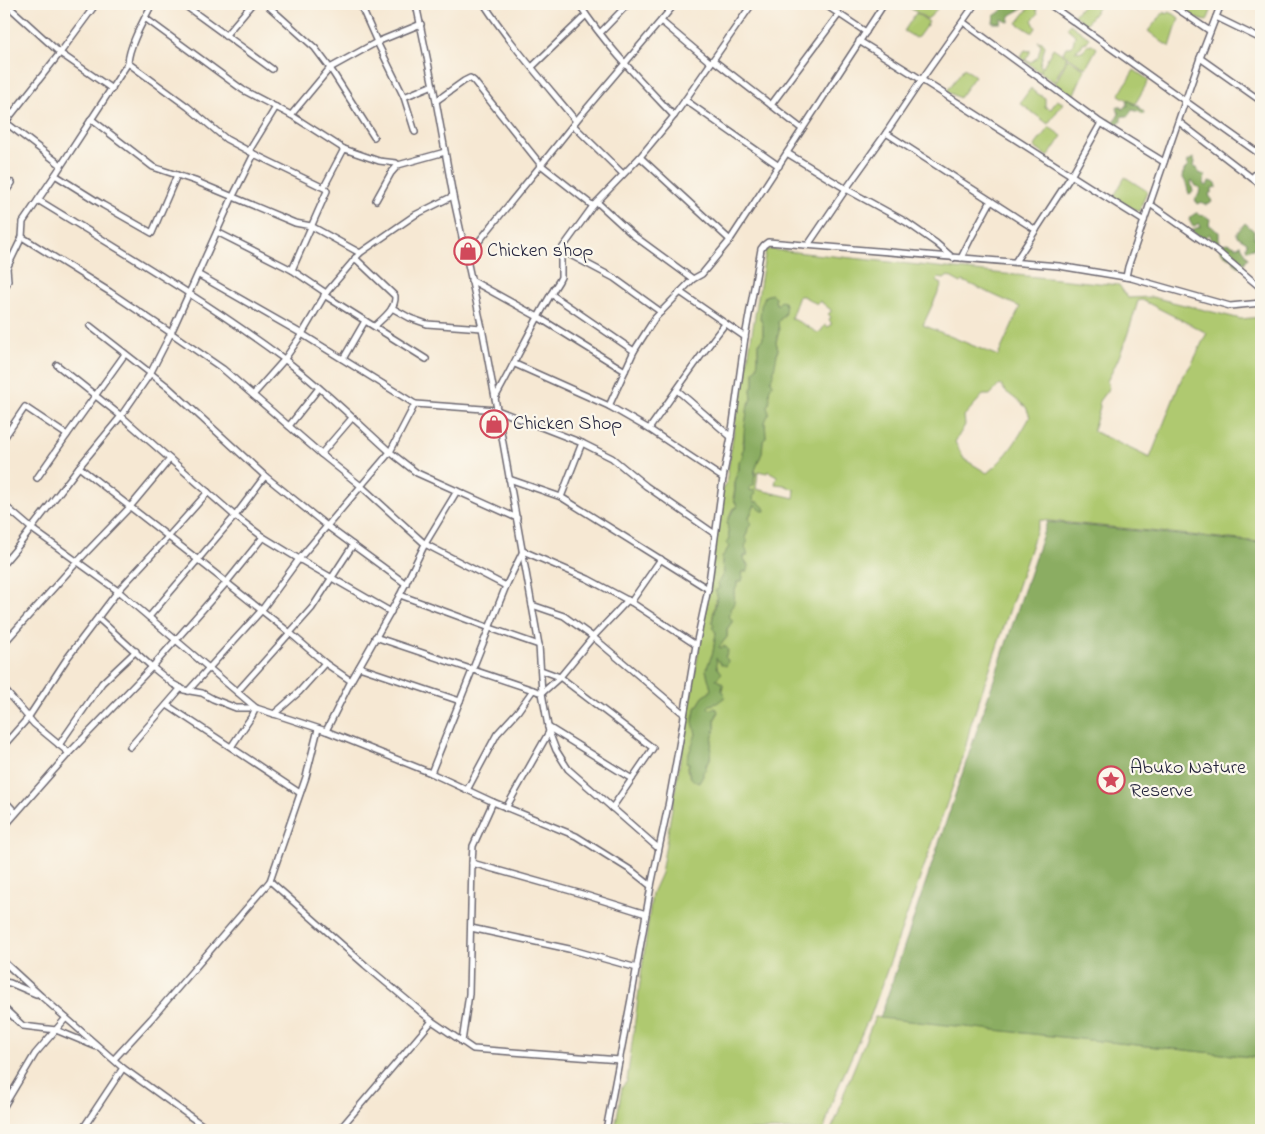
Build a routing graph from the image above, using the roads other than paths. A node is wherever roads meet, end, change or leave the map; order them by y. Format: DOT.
graph roads {
  1 [pos="6,4"];
  2 [pos="96,4"];
  3 [pos="152,4"];
  4 [pos="183,4"];
  5 [pos="252,4"];
  6 [pos="267,4"];
  7 [pos="360,4"];
  8 [pos="416,4"];
  9 [pos="484,4"];
  10 [pos="579,4"];
  11 [pos="628,4"];
  12 [pos="675,4"];
  13 [pos="752,4"];
  14 [pos="824,4"];
  15 [pos="884,4"];
  16 [pos="975,4"];
  17 [pos="1049,4"];
  18 [pos="1170,4"];
  19 [pos="1221,4"];
  20 [pos="839,14"];
  21 [pos="586,15"];
  22 [pos="1216,17"];
  23 [pos="145,18"];
  24 [pos="661,21"];
  25 [pos="963,22"];
  26 [pos="420,24"];
  27 [pos="1210,31"];
  28 [pos="866,32"];
  29 [pos="600,33"];
  30 [pos="226,36"];
  31 [pos="1261,39"];
  32 [pos="859,41"];
  33 [pos="377,42"];
  34 [pos="60,53"];
  35 [pos="1200,58"];
  36 [pos="712,62"];
  37 [pos="128,63"];
  38 [pos="624,63"];
  39 [pos="532,67"];
  40 [pos="330,68"];
  41 [pos="272,69"];
  42 [pos="922,79"];
  43 [pos="433,85"];
  44 [pos="112,89"];
  45 [pos="404,97"];
  46 [pos="685,100"];
  47 [pos="1186,101"];
  48 [pos="1261,101"];
  49 [pos="436,102"];
  50 [pos="770,105"];
  51 [pos="276,107"];
  52 [pos="291,115"];
  53 [pos="674,116"];
  54 [pos="91,119"];
  55 [pos="1179,122"];
  56 [pos="4,123"];
  57 [pos="574,123"];
  58 [pos="1101,123"];
  59 [pos="802,129"];
  60 [pos="415,132"];
  61 [pos="886,133"];
  62 [pos="374,137"];
  63 [pos="344,149"];
  64 [pos="445,152"];
  65 [pos="251,153"];
  66 [pos="787,153"];
  67 [pos="1261,155"];
  68 [pos="640,157"];
  69 [pos="1164,162"];
  70 [pos="61,165"];
  71 [pos="398,165"];
  72 [pos="541,165"];
  73 [pos="779,166"];
  74 [pos="1261,168"];
  75 [pos="623,174"];
  76 [pos="55,175"];
  77 [pos="177,175"];
  78 [pos="1071,176"];
  79 [pos="1252,178"];
  80 [pos="12,183"];
  81 [pos="1261,185"];
  82 [pos="324,187"];
  83 [pos="846,188"];
  84 [pos="4,194"];
  85 [pos="233,196"];
  86 [pos="453,196"];
  87 [pos="38,200"];
  88 [pos="376,200"];
  89 [pos="992,201"];
  90 [pos="595,204"];
  91 [pos="1150,204"];
  92 [pos="1144,221"];
  93 [pos="311,226"];
  94 [pos="1036,230"];
  95 [pos="217,232"];
  96 [pos="22,237"];
  97 [pos="730,240"];
  98 [pos="808,245"];
  99 [pos="561,250"];
  100 [pos="360,252"];
  101 [pos="466,256"];
  102 [pos="355,258"];
  103 [pos="953,258"];
  104 [pos="961,258"];
  105 [pos="1015,262"];
  106 [pos="6,266"];
  107 [pos="292,270"];
  108 [pos="199,275"];
  109 [pos="1126,277"];
  110 [pos="471,280"];
  111 [pos="693,280"];
  112 [pos="1261,288"];
  113 [pos="4,290"];
  114 [pos="680,292"];
  115 [pos="190,294"];
  116 [pos="325,294"];
  117 [pos="551,294"];
  118 [pos="1260,302"];
  119 [pos="392,308"];
  120 [pos="661,312"];
  121 [pos="538,318"];
  122 [pos="366,321"];
  123 [pos="725,324"];
  124 [pos="90,326"];
  125 [pos="375,326"];
  126 [pos="482,328"];
  127 [pos="171,333"];
  128 [pos="302,334"];
  129 [pos="745,337"];
  130 [pos="634,351"];
  131 [pos="125,354"];
  132 [pos="343,359"];
  133 [pos="426,359"];
  134 [pos="284,360"];
  135 [pos="515,364"];
  136 [pos="57,366"];
  137 [pos="625,371"];
  138 [pos="150,374"];
  139 [pos="319,388"];
  140 [pos="677,390"];
  141 [pos="95,395"];
  142 [pos="254,395"];
  143 [pos="495,398"];
  144 [pos="415,404"];
  145 [pos="609,406"];
  146 [pos="497,410"];
  147 [pos="121,416"];
  148 [pos="352,418"];
  149 [pos="289,426"];
  150 [pos="648,429"];
  151 [pos="67,435"];
  152 [pos="731,437"];
  153 [pos="4,438"];
  154 [pos="582,442"];
  155 [pos="390,452"];
  156 [pos="321,454"];
  157 [pos="170,459"];
  158 [pos="79,467"];
  159 [pos="265,476"];
  160 [pos="37,478"];
  161 [pos="723,478"];
  162 [pos="509,479"];
  163 [pos="361,486"];
  164 [pos="458,490"];
  165 [pos="208,492"];
  166 [pos="561,497"];
  167 [pos="4,505"];
  168 [pos="130,507"];
  169 [pos="235,516"];
  170 [pos="517,518"];
  171 [pos="327,526"];
  172 [pos="32,528"];
  173 [pos="716,534"];
  174 [pos="263,536"];
  175 [pos="168,537"];
  176 [pos="425,544"];
  177 [pos="353,545"];
  178 [pos="523,551"];
  179 [pos="197,559"];
  180 [pos="298,559"];
  181 [pos="661,559"];
  182 [pos="78,561"];
  183 [pos="4,564"];
  184 [pos="332,578"];
  185 [pos="226,582"];
  186 [pos="406,584"];
  187 [pos="506,586"];
  188 [pos="708,589"];
  189 [pos="118,591"];
  190 [pos="400,595"];
  191 [pos="630,601"];
  192 [pos="532,605"];
  193 [pos="261,611"];
  194 [pos="391,612"];
  195 [pos="148,617"];
  196 [pos="98,618"];
  197 [pos="490,628"];
  198 [pos="290,633"];
  199 [pos="593,636"];
  200 [pos="375,637"];
  201 [pos="176,640"];
  202 [pos="4,643"];
  203 [pos="696,644"];
  204 [pos="539,645"];
  205 [pos="136,651"];
  206 [pos="325,663"];
  207 [pos="152,667"];
  208 [pos="359,667"];
  209 [pos="209,668"];
  210 [pos="473,669"];
  211 [pos="541,670"];
  212 [pos="560,677"];
  213 [pos="351,681"];
  214 [pos="181,688"];
  215 [pos="4,689"];
  216 [pos="533,690"];
  217 [pos="188,691"];
  218 [pos="237,692"];
  219 [pos="542,692"];
  220 [pos="460,701"];
  221 [pos="167,705"];
  222 [pos="256,708"];
  223 [pos="274,714"];
  224 [pos="684,714"];
  225 [pos="28,718"];
  226 [pos="318,729"];
  227 [pos="548,729"];
  228 [pos="326,731"];
  229 [pos="4,745"];
  230 [pos="58,745"];
  231 [pos="130,747"];
  232 [pos="231,747"];
  233 [pos="69,753"];
  234 [pos="431,773"];
  235 [pos="632,779"];
  236 [pos="467,790"];
  237 [pos="300,793"];
  238 [pos="4,800"];
  239 [pos="493,802"];
  240 [pos="506,808"];
  241 [pos="612,808"];
  242 [pos="16,813"];
  243 [pos="4,827"];
  244 [pos="658,848"];
  245 [pos="472,863"];
  246 [pos="270,881"];
  247 [pos="650,886"];
  248 [pos="646,914"];
  249 [pos="471,928"];
  250 [pos="4,962"];
  251 [pos="636,968"];
  252 [pos="4,982"];
  253 [pos="41,996"];
  254 [pos="4,1008"];
  255 [pos="66,1018"];
  256 [pos="432,1021"];
  257 [pos="56,1030"];
  258 [pos="462,1042"];
  259 [pos="102,1049"];
  260 [pos="114,1059"];
  261 [pos="620,1060"];
  262 [pos="123,1068"];
  263 [pos="4,1106"];
  264 [pos="82,1130"];
  265 [pos="209,1130"];
  266 [pos="339,1130"];
  267 [pos="607,1130"];
  1 -- 34 [label="street"];
  2 -- 34 [label="street"];
  3 -- 23 [label="street"];
  4 -- 30 [label="street"];
  5 -- 30 [label="street"];
  6 -- 40 [label="street"];
  7 -- 33 [label="street"];
  8 -- 26 [label="street"];
  9 -- 39 [label="street"];
  10 -- 21 [label="street"];
  11 -- 29 [label="street"];
  12 -- 24 [label="street"];
  13 -- 36 [label="street"];
  14 -- 20 [label="street"];
  15 -- 28 [label="street"];
  16 -- 25 [label="street"];
  17 -- 47 [label="street"];
  18 -- 27 [label="street"];
  19 -- 22 [label="street"];
  20 -- 28 [label="street"];
  20 -- 50 [label="street"];
  21 -- 29 [label="street"];
  21 -- 39 [label="street"];
  22 -- 27 [label="street"];
  22 -- 31 [label="street"];
  23 -- 37 [label="street"];
  23 -- 51 [label="street"];
  24 -- 36 [label="street"];
  24 -- 38 [label="street"];
  25 -- 42 [label="street"];
  25 -- 58 [label="street"];
  26 -- 33 [label="street"];
  26 -- 43 [label="street"];
  27 -- 35 [label="street"];
  28 -- 32 [label="street"];
  29 -- 38 [label="street"];
  30 -- 41 [label="street"];
  32 -- 42 [label="street"];
  32 -- 59 [label="street"];
  33 -- 40 [label="street"];
  33 -- 45 [label="street"];
  34 -- 44 [label="street"];
  34 -- 56 [label="street"];
  35 -- 47 [label="street"];
  35 -- 48 [label="street"];
  36 -- 46 [label="street"];
  36 -- 50 [label="street"];
  37 -- 44 [label="street"];
  37 -- 65 [label="street"];
  38 -- 53 [label="street"];
  38 -- 57 [label="street"];
  39 -- 57 [label="street"];
  40 -- 52 [label="street"];
  40 -- 62 [label="street"];
  42 -- 61 [label="street"];
  42 -- 78 [label="street"];
  43 -- 45 [label="street"];
  43 -- 49 [label="street"];
  44 -- 54 [label="street"];
  45 -- 60 [label="street"];
  46 -- 53 [label="street"];
  46 -- 73 [label="street"];
  47 -- 55 [label="street"];
  47 -- 67 [label="street"];
  49 -- 64 [label="street"];
  49 -- 72 [label="street"];
  50 -- 59 [label="street"];
  51 -- 52 [label="street"];
  51 -- 65 [label="street"];
  52 -- 63 [label="street"];
  53 -- 68 [label="street"];
  54 -- 70 [label="street"];
  54 -- 77 [label="street"];
  55 -- 69 [label="street"];
  55 -- 79 [label="street"];
  56 -- 70 [label="street"];
  57 -- 72 [label="street"];
  57 -- 75 [label="street"];
  58 -- 69 [label="street"];
  58 -- 78 [label="street"];
  59 -- 66 [label="street"];
  61 -- 83 [label="street"];
  61 -- 89 [label="street"];
  63 -- 71 [label="street"];
  63 -- 82 [label="street"];
  64 -- 71 [label="street"];
  64 -- 86 [label="street"];
  65 -- 82 [label="street"];
  65 -- 85 [label="street"];
  66 -- 73 [label="street"];
  66 -- 83 [label="street"];
  68 -- 75 [label="street"];
  68 -- 97 [label="street"];
  69 -- 91 [label="street"];
  70 -- 76 [label="street"];
  71 -- 88 [label="street"];
  72 -- 90 [label="street"];
  72 -- 101 [label="street"];
  73 -- 97 [label="street"];
  74 -- 79 [label="street"];
  75 -- 90 [label="street"];
  76 -- 77 [label="street"];
  76 -- 87 [label="street"];
  77 -- 85 [label="street"];
  78 -- 92 [label="street"];
  78 -- 94 [label="street"];
  79 -- 81 [label="street"];
  80 -- 84 [label="street"];
  82 -- 93 [label="street"];
  83 -- 98 [label="street"];
  83 -- 103 [label="street"];
  85 -- 93 [label="street"];
  85 -- 95 [label="street"];
  86 -- 100 [label="street"];
  86 -- 101 [label="street"];
  87 -- 96 [label="street"];
  87 -- 115 [label="street"];
  89 -- 94 [label="street"];
  89 -- 104 [label="street"];
  90 -- 99 [label="street"];
  90 -- 111 [label="street"];
  91 -- 92 [label="street"];
  91 -- 112 [label="street"];
  92 -- 109 [label="street"];
  93 -- 100 [label="street"];
  93 -- 107 [label="street"];
  94 -- 105 [label="street"];
  95 -- 107 [label="street"];
  95 -- 108 [label="street"];
  96 -- 106 [label="street"];
  96 -- 127 [label="street"];
  97 -- 111 [label="street"];
  98 -- 103 [label="street"];
  98 -- 129 [label="street"];
  99 -- 117 [label="street"];
  99 -- 120 [label="street"];
  100 -- 102 [label="street"];
  101 -- 110 [label="street"];
  102 -- 116 [label="street"];
  102 -- 119 [label="street"];
  103 -- 104 [label="street"];
  104 -- 105 [label="street"];
  105 -- 109 [label="street"];
  106 -- 113 [label="street"];
  107 -- 116 [label="street"];
  108 -- 115 [label="street"];
  108 -- 128 [label="street"];
  109 -- 118 [label="street"];
  110 -- 121 [label="street"];
  110 -- 126 [label="street"];
  111 -- 114 [label="street"];
  114 -- 120 [label="street"];
  114 -- 123 [label="street"];
  115 -- 127 [label="street"];
  115 -- 134 [label="street"];
  116 -- 122 [label="street"];
  116 -- 128 [label="street"];
  117 -- 121 [label="street"];
  117 -- 130 [label="street"];
  119 -- 125 [label="street"];
  119 -- 126 [label="street"];
  120 -- 130 [label="street"];
  121 -- 135 [label="street"];
  121 -- 137 [label="street"];
  122 -- 125 [label="street"];
  122 -- 132 [label="street"];
  123 -- 129 [label="street"];
  123 -- 140 [label="street"];
  124 -- 131 [label="street"];
  125 -- 133 [label="street"];
  126 -- 143 [label="street"];
  127 -- 138 [label="street"];
  127 -- 142 [label="street"];
  128 -- 132 [label="street"];
  128 -- 134 [label="street"];
  129 -- 152 [label="street"];
  130 -- 137 [label="street"];
  131 -- 138 [label="street"];
  131 -- 141 [label="street"];
  132 -- 144 [label="street"];
  134 -- 139 [label="street"];
  134 -- 142 [label="street"];
  135 -- 143 [label="street"];
  135 -- 145 [label="street"];
  136 -- 141 [label="street"];
  137 -- 145 [label="street"];
  138 -- 147 [label="street"];
  138 -- 159 [label="street"];
  139 -- 148 [label="street"];
  139 -- 149 [label="street"];
  140 -- 150 [label="street"];
  140 -- 152 [label="street"];
  141 -- 147 [label="street"];
  141 -- 151 [label="street"];
  142 -- 149 [label="street"];
  143 -- 146 [label="street"];
  144 -- 146 [label="street"];
  144 -- 155 [label="street"];
  145 -- 150 [label="street"];
  146 -- 154 [label="street"];
  146 -- 162 [label="street"];
  147 -- 157 [label="street"];
  147 -- 158 [label="street"];
  148 -- 155 [label="street"];
  148 -- 156 [label="street"];
  149 -- 156 [label="street"];
  150 -- 161 [label="street"];
  151 -- 153 [label="street"];
  151 -- 160 [label="street"];
  152 -- 161 [label="street"];
  154 -- 166 [label="street"];
  154 -- 173 [label="street"];
  155 -- 163 [label="street"];
  155 -- 164 [label="street"];
  156 -- 163 [label="street"];
  157 -- 165 [label="street"];
  157 -- 168 [label="street"];
  158 -- 168 [label="street"];
  158 -- 172 [label="street"];
  159 -- 169 [label="street"];
  159 -- 171 [label="street"];
  161 -- 173 [label="street"];
  162 -- 166 [label="street"];
  162 -- 170 [label="street"];
  163 -- 171 [label="street"];
  163 -- 176 [label="street"];
  164 -- 170 [label="street"];
  164 -- 176 [label="street"];
  165 -- 169 [label="street"];
  165 -- 175 [label="street"];
  166 -- 181 [label="street"];
  167 -- 172 [label="street"];
  168 -- 175 [label="street"];
  168 -- 182 [label="street"];
  169 -- 174 [label="street"];
  169 -- 179 [label="street"];
  170 -- 178 [label="street"];
  171 -- 177 [label="street"];
  171 -- 180 [label="street"];
  172 -- 182 [label="street"];
  172 -- 183 [label="street"];
  173 -- 188 [label="street"];
  174 -- 180 [label="street"];
  174 -- 185 [label="street"];
  175 -- 179 [label="street"];
  175 -- 189 [label="street"];
  176 -- 186 [label="street"];
  176 -- 187 [label="street"];
  177 -- 184 [label="street"];
  177 -- 186 [label="street"];
  178 -- 187 [label="street"];
  178 -- 191 [label="street"];
  178 -- 192 [label="street"];
  179 -- 185 [label="street"];
  179 -- 195 [label="street"];
  180 -- 184 [label="street"];
  180 -- 193 [label="street"];
  181 -- 188 [label="street"];
  181 -- 191 [label="street"];
  182 -- 189 [label="street"];
  182 -- 202 [label="street"];
  184 -- 194 [label="street"];
  184 -- 198 [label="street"];
  185 -- 193 [label="street"];
  185 -- 201 [label="street"];
  186 -- 190 [label="street"];
  187 -- 197 [label="street"];
  188 -- 203 [label="street"];
  189 -- 195 [label="street"];
  189 -- 196 [label="street"];
  190 -- 194 [label="street"];
  190 -- 197 [label="street"];
  191 -- 199 [label="street"];
  191 -- 203 [label="street"];
  192 -- 199 [label="street"];
  192 -- 204 [label="street"];
  193 -- 198 [label="street"];
  193 -- 209 [label="street"];
  194 -- 200 [label="street"];
  195 -- 201 [label="street"];
  196 -- 205 [label="street"];
  196 -- 225 [label="street"];
  197 -- 204 [label="street"];
  197 -- 210 [label="street"];
  198 -- 206 [label="street"];
  198 -- 218 [label="street"];
  199 -- 212 [label="street"];
  199 -- 224 [label="street"];
  200 -- 208 [label="street"];
  200 -- 210 [label="street"];
  201 -- 207 [label="street"];
  201 -- 209 [label="street"];
  203 -- 224 [label="street"];
  204 -- 211 [label="street"];
  205 -- 207 [label="street"];
  205 -- 230 [label="street"];
  206 -- 213 [label="street"];
  206 -- 223 [label="street"];
  207 -- 214 [label="street"];
  207 -- 233 [label="street"];
  208 -- 213 [label="street"];
  208 -- 220 [label="street"];
  209 -- 217 [label="street"];
  209 -- 218 [label="street"];
  210 -- 216 [label="street"];
  210 -- 220 [label="street"];
  211 -- 212 [label="street"];
  211 -- 219 [label="street"];
  212 -- 219 [label="street"];
  212 -- 235 [label="street"];
  213 -- 228 [label="street"];
  214 -- 217 [label="street"];
  214 -- 221 [label="street"];
  215 -- 225 [label="street"];
  216 -- 219 [label="street"];
  216 -- 236 [label="street"];
  217 -- 222 [label="street"];
  218 -- 222 [label="street"];
  219 -- 227 [label="street"];
  220 -- 234 [label="street"];
  221 -- 231 [label="street"];
  221 -- 232 [label="street"];
  222 -- 223 [label="street"];
  222 -- 232 [label="street"];
  223 -- 226 [label="street"];
  224 -- 244 [label="street"];
  225 -- 229 [label="street"];
  225 -- 230 [label="street"];
  226 -- 228 [label="street"];
  226 -- 237 [label="street"];
  227 -- 235 [label="street"];
  227 -- 240 [label="street"];
  227 -- 241 [label="street"];
  228 -- 234 [label="street"];
  230 -- 233 [label="street"];
  232 -- 237 [label="street"];
  233 -- 242 [label="street"];
  234 -- 236 [label="street"];
  235 -- 241 [label="street"];
  236 -- 239 [label="street"];
  237 -- 246 [label="street"];
  238 -- 242 [label="street"];
  239 -- 240 [label="street"];
  239 -- 245 [label="street"];
  240 -- 247 [label="street"];
  241 -- 244 [label="street"];
  242 -- 243 [label="street"];
  244 -- 247 [label="street"];
  245 -- 248 [label="street"];
  245 -- 249 [label="street"];
  246 -- 256 [label="street"];
  246 -- 260 [label="street"];
  247 -- 248 [label="street"];
  248 -- 251 [label="street"];
  249 -- 251 [label="street"];
  249 -- 258 [label="street"];
  250 -- 253 [label="street"];
  251 -- 261 [label="street"];
  252 -- 253 [label="street"];
  253 -- 255 [label="street"];
  254 -- 257 [label="street"];
  255 -- 257 [label="street"];
  255 -- 259 [label="street"];
  256 -- 258 [label="street"];
  256 -- 266 [label="street"];
  257 -- 259 [label="street"];
  257 -- 263 [label="street"];
  258 -- 261 [label="street"];
  259 -- 260 [label="street"];
  260 -- 262 [label="street"];
  261 -- 267 [label="street"];
  262 -- 264 [label="street"];
  262 -- 265 [label="street"];
}
